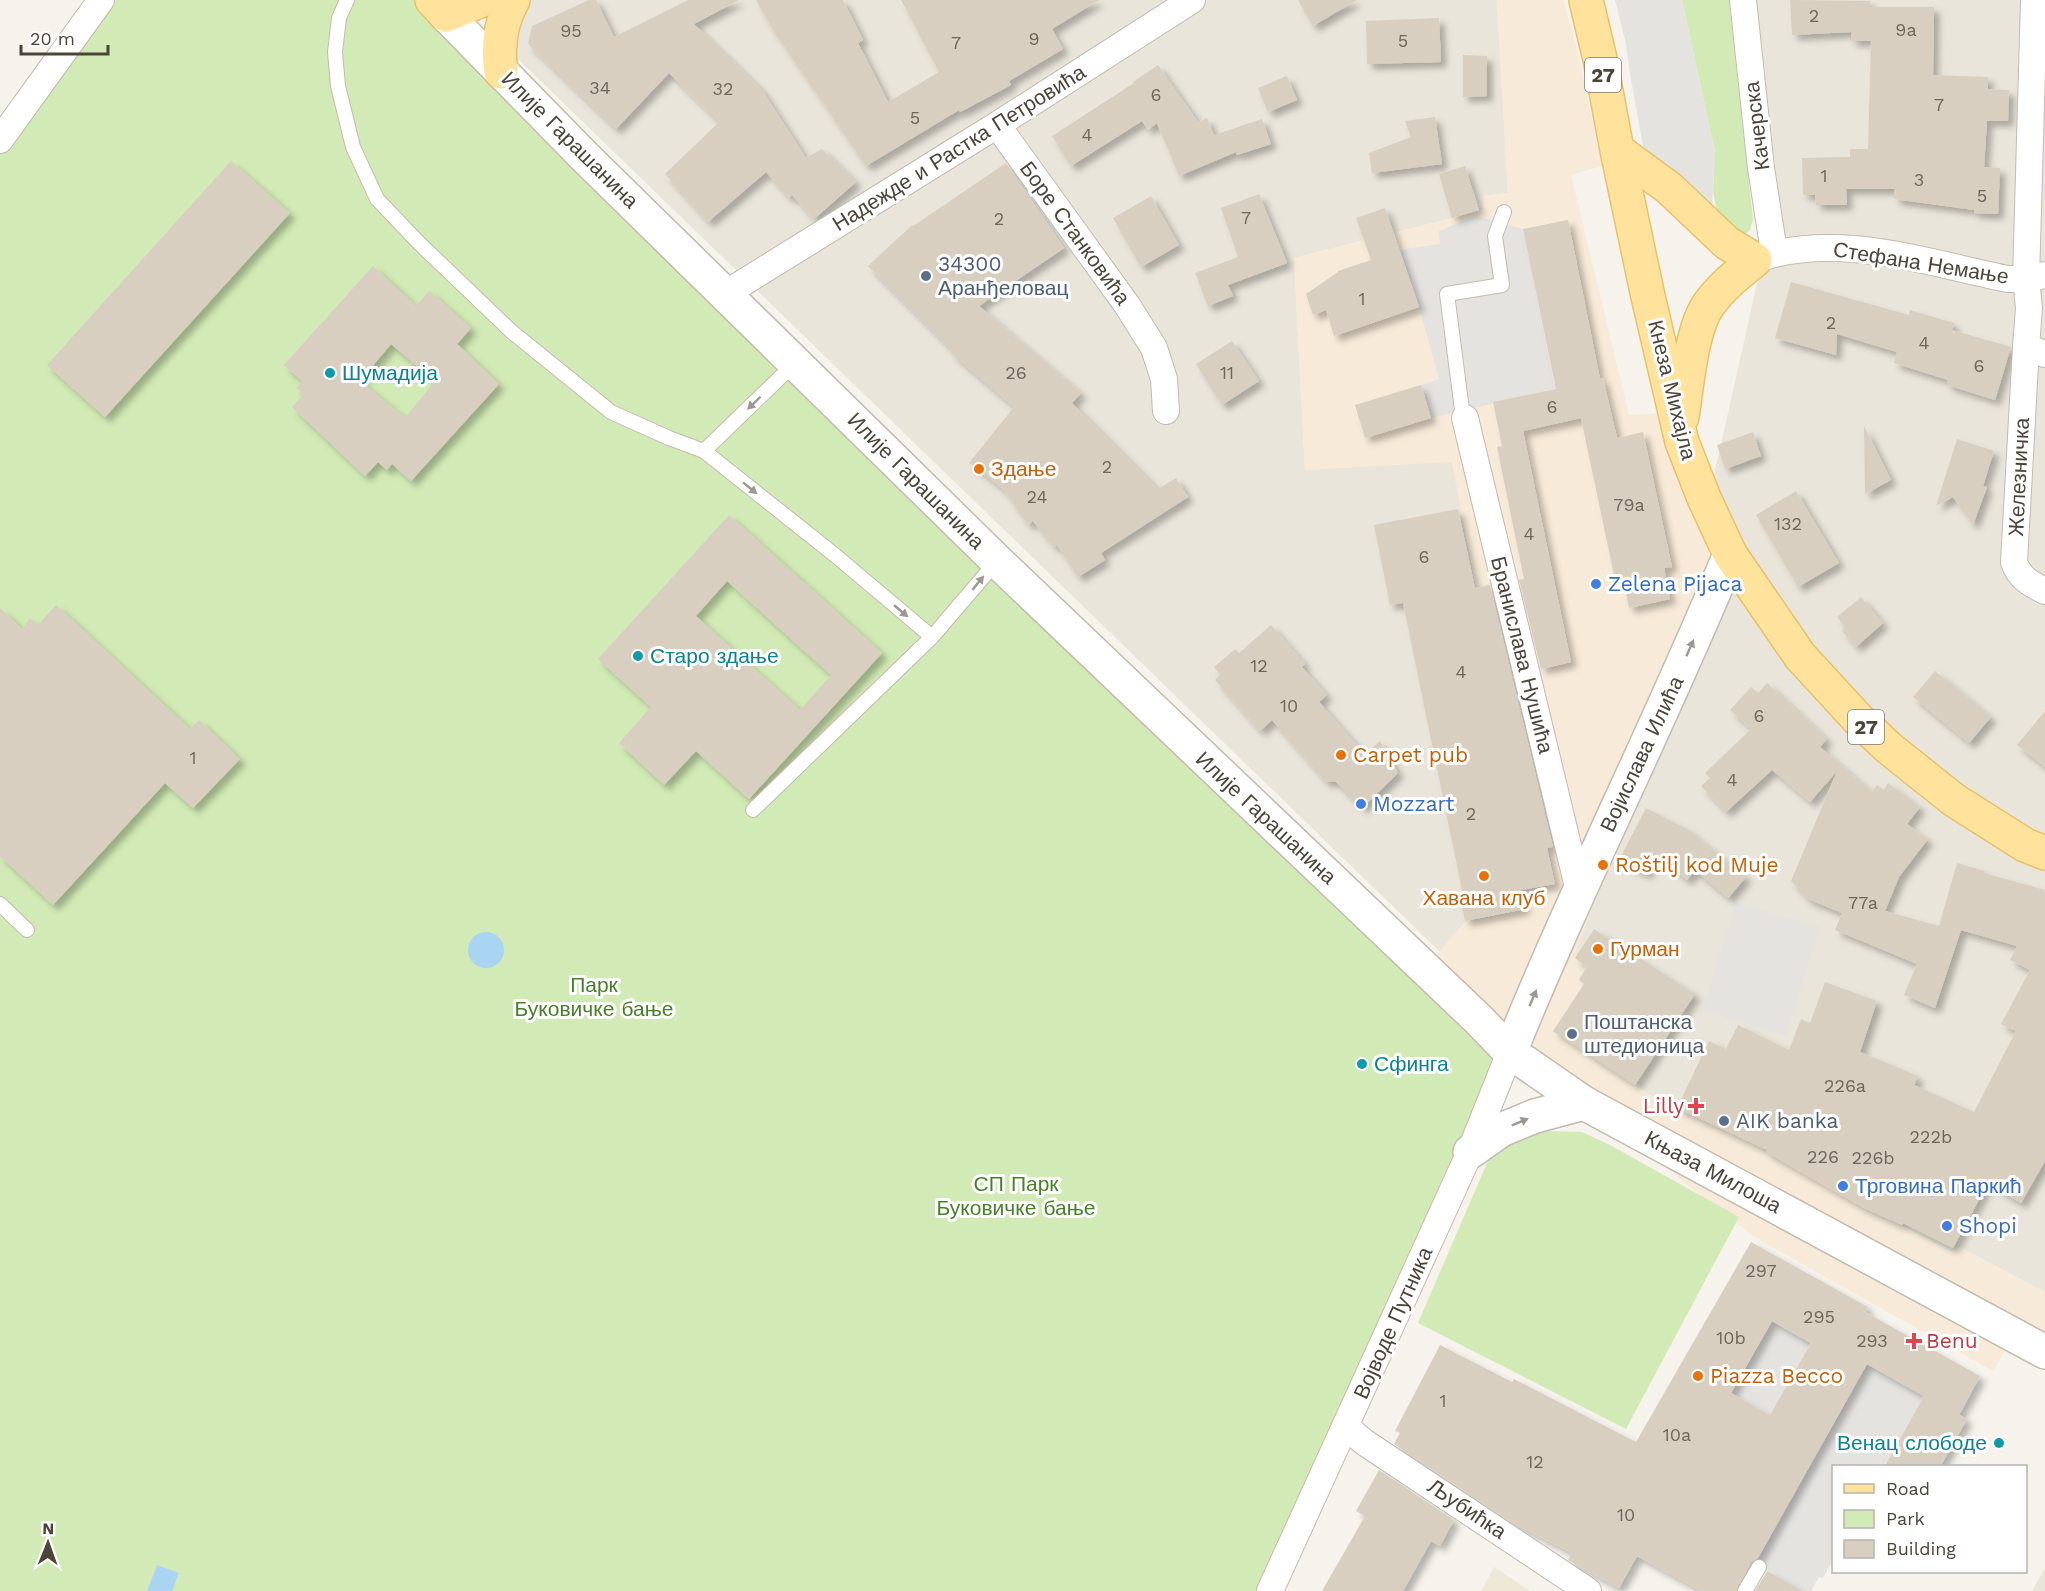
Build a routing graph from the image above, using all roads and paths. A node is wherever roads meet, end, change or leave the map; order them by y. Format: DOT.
graph roads {
  1 [pos="101,0"];
  2 [pos="347,0"];
  3 [pos="483,0"];
  4 [pos="513,0"];
  5 [pos="1192,0"];
  6 [pos="1586,0"];
  7 [pos="1743,0"];
  8 [pos="2034,0"];
  9 [pos="439,7"];
  10 [pos="501,72"];
  11 [pos="997,125"];
  12 [pos="0,140"];
  13 [pos="1617,150"];
  14 [pos="1504,212"];
  15 [pos="1765,256"];
  16 [pos="2036,277"];
  17 [pos="725,294"];
  18 [pos="2036,351"];
  19 [pos="796,362"];
  20 [pos="1166,411"];
  21 [pos="1465,418"];
  22 [pos="1680,430"];
  23 [pos="704,451"];
  24 [pos="1730,554"];
  25 [pos="996,561"];
  26 [pos="2045,591"];
  27 [pos="932,637"];
  28 [pos="753,810"];
  29 [pos="2045,854"];
  30 [pos="1579,891"];
  31 [pos="0,904"];
  32 [pos="27,930"];
  33 [pos="1408,953"];
  34 [pos="1510,1052"];
  35 [pos="1584,1103"];
  36 [pos="1470,1152"];
  37 [pos="2045,1352"];
  38 [pos="1346,1427"];
  39 [pos="1759,1567"];
  40 [pos="1270,1591"];
  41 [pos="1588,1591"];
  42 [pos="1745,1591"];
  1 -- 12 [label="street"];
  2 -- 23 [label="lane"];
  3 -- 9 [label="main road"];
  4 -- 10 [label="main road"];
  5 -- 11 [label="street, Надежде и Растка Петровића"];
  6 -- 13 [label="main road, Кнеза Михајла / 27"];
  7 -- 15 [label="street, Качерска"];
  8 -- 16 [label="street, Стефана Немање"];
  9 -- 10 [label="street, Илије Гарашанина"];
  10 -- 17 [label="street, Илије Гарашанина"];
  11 -- 17 [label="street, Надежде и Растка Петровића"];
  11 -- 20 [label="street, Боре Станковића"];
  13 -- 15 [label="main road"];
  13 -- 22 [label="main road, Кнеза Михајла / 27"];
  14 -- 21 [label="lane"];
  15 -- 16 [label="street, Стефана Немање"];
  15 -- 22 [label="main road"];
  16 -- 18 [label="street, Железничка"];
  17 -- 19 [label="street, Илије Гарашанина"];
  18 -- 26 [label="street, Железничка"];
  19 -- 23 [label="lane, one-way"];
  19 -- 25 [label="street, Илије Гарашанина"];
  21 -- 30 [label="street, Бранислава Нушића"];
  22 -- 24 [label="main road, Кнеза Михајла / 27"];
  23 -- 27 [label="lane, one-way"];
  24 -- 29 [label="main road, Кнеза Михајла / 27"];
  30 -- 24 [label="street, Војислава Илића, one-way"];
  27 -- 25 [label="lane, one-way"];
  25 -- 33 [label="street, Илије Гарашанина"];
  27 -- 28 [label="lane"];
  34 -- 30 [label="street, Војислава Илића, one-way"];
  31 -- 32 [label="lane"];
  33 -- 34 [label="street, Књаза Милоша"];
  34 -- 35 [label="street, Књаза Милоша"];
  34 -- 36 [label="street, Војводе Путника"];
  36 -- 35 [label="street, one-way"];
  35 -- 37 [label="street, Књаза Милоша"];
  36 -- 38 [label="street, Војводе Путника"];
  38 -- 40 [label="street, Војводе Путника"];
  38 -- 41 [label="street, Љубићка"];
  39 -- 42 [label="lane"];
}
